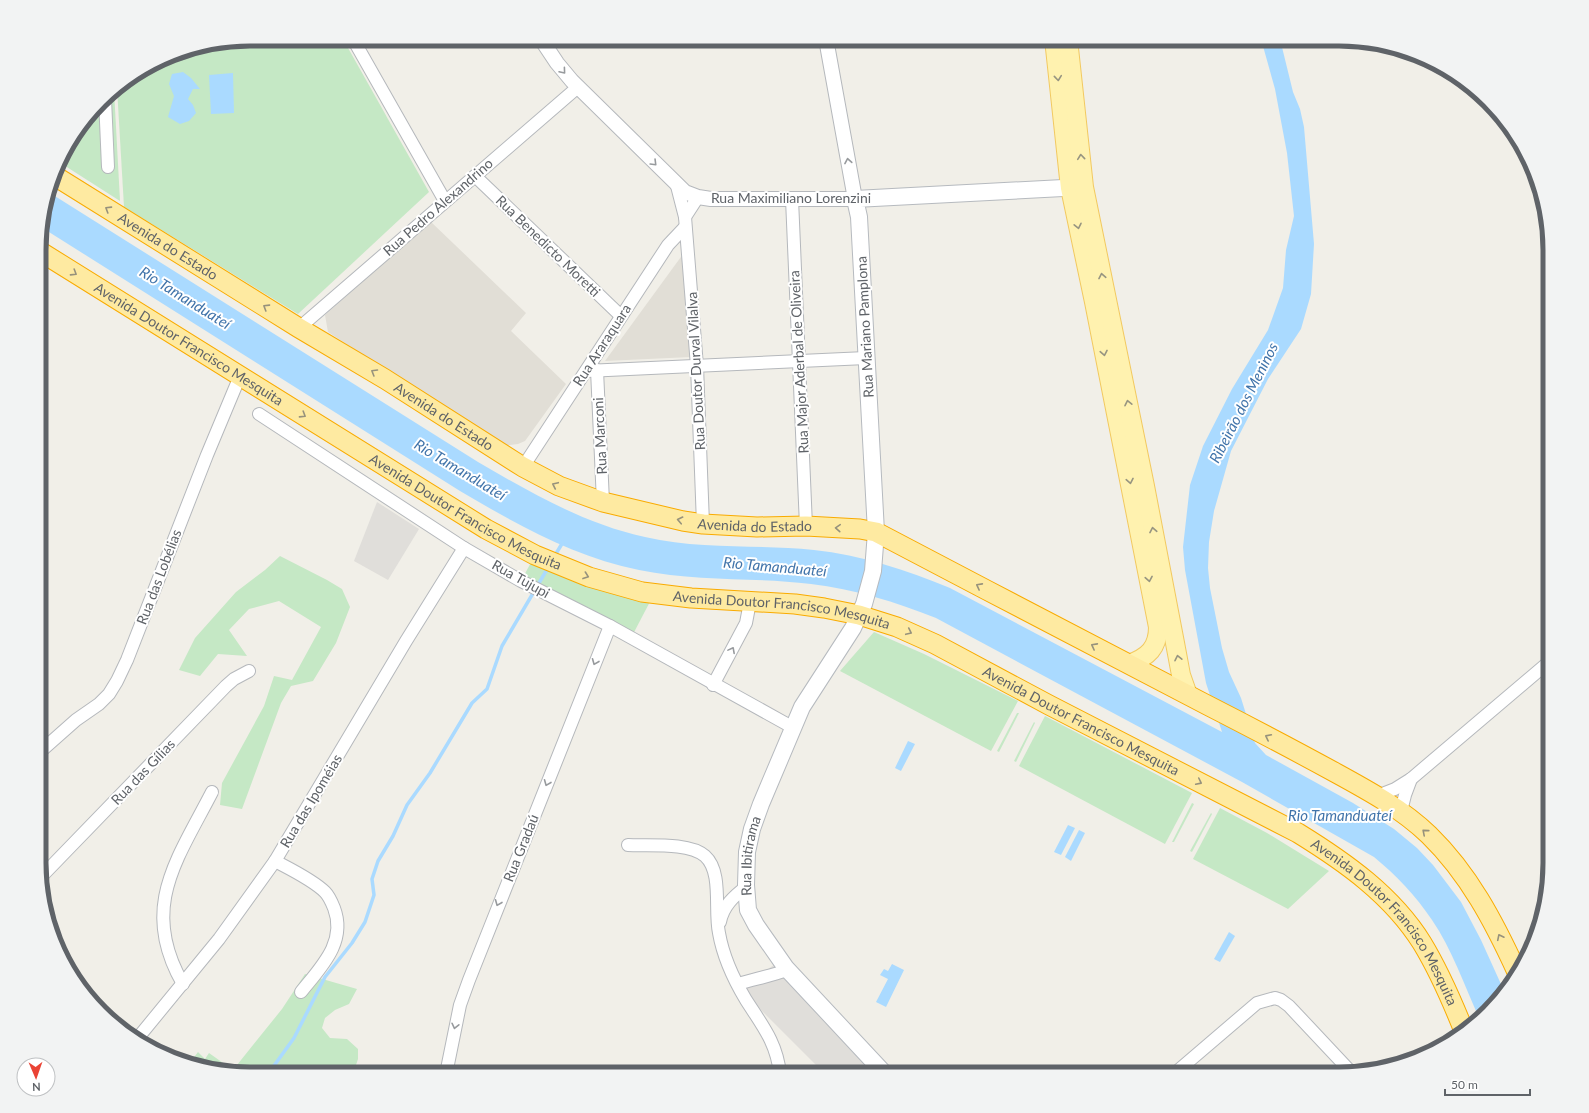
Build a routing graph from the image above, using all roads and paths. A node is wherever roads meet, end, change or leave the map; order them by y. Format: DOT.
graph roads {
  1 [pos="357,46"];
  2 [pos="546,46"];
  3 [pos="827,46"];
  4 [pos="1055,46"];
  5 [pos="1068,46"];
  6 [pos="578,87"];
  7 [pos="105,107"];
  8 [pos="108,167"];
  9 [pos="475,176"];
  10 [pos="59,179"];
  11 [pos="677,186"];
  12 [pos="1077,187"];
  13 [pos="698,197"];
  14 [pos="792,199"];
  15 [pos="855,199"];
  16 [pos="445,201"];
  17 [pos="685,222"];
  18 [pos="46,255"];
  19 [pos="621,316"];
  20 [pos="299,328"];
  21 [pos="866,358"];
  22 [pos="799,362"];
  23 [pos="697,366"];
  24 [pos="592,371"];
  25 [pos="240,376"];
  26 [pos="259,414"];
  27 [pos="523,467"];
  28 [pos="603,502"];
  29 [pos="703,524"];
  30 [pos="806,526"];
  31 [pos="876,540"];
  32 [pos="464,548"];
  33 [pos="750,602"];
  34 [pos="862,610"];
  35 [pos="610,626"];
  36 [pos="1129,664"];
  37 [pos="1543,667"];
  38 [pos="249,672"];
  39 [pos="713,684"];
  40 [pos="1188,696"];
  41 [pos="792,727"];
  42 [pos="46,746"];
  43 [pos="1411,779"];
  44 [pos="212,792"];
  45 [pos="1377,796"];
  46 [pos="1401,811"];
  47 [pos="628,845"];
  48 [pos="275,861"];
  49 [pos="46,872"];
  50 [pos="746,887"];
  51 [pos="718,932"];
  52 [pos="1515,967"];
  53 [pos="787,970"];
  54 [pos="183,984"];
  55 [pos="738,984"];
  56 [pos="302,992"];
  57 [pos="1462,1026"];
  58 [pos="140,1035"];
  59 [pos="447,1067"];
  60 [pos="779,1067"];
  61 [pos="878,1067"];
  62 [pos="1182,1067"];
  63 [pos="1346,1067"];
  1 -- 16 [label="street"];
  2 -- 6 [label="street, Rua Maximiliano Lorenzini, one-way"];
  15 -- 3 [label="street, Rua Mariano Pamplona, one-way"];
  4 -- 12 [label="main road, one-way"];
  12 -- 5 [label="main road, one-way"];
  6 -- 9 [label="street, Rua Pedro Alexandrino"];
  6 -- 11 [label="street, Rua Maximiliano Lorenzini, one-way"];
  7 -- 8 [label="street"];
  9 -- 16 [label="street, Rua Pedro Alexandrino"];
  9 -- 19 [label="street, Rua Benedicto Moretti"];
  20 -- 10 [label="highway, Avenida do Estado, one-way"];
  11 -- 13 [label="street, Rua Maximiliano Lorenzini"];
  11 -- 17 [label="street, Rua Doutor Durval Vilalva"];
  12 -- 15 [label="main road, Rua Maximiliano Lorenzini"];
  12 -- 36 [label="main road, one-way"];
  40 -- 12 [label="main road, one-way"];
  13 -- 14 [label="street, Rua Maximiliano Lorenzini"];
  13 -- 17 [label="street"];
  14 -- 15 [label="street, Rua Maximiliano Lorenzini"];
  14 -- 22 [label="street, Rua Major Aderbal de Oliveira"];
  15 -- 21 [label="main road, Rua Mariano Pamplona"];
  16 -- 20 [label="street, Rua Pedro Alexandrino"];
  17 -- 19 [label="street, Rua Araraquara"];
  17 -- 23 [label="street, Rua Doutor Durval Vilalva"];
  18 -- 25 [label="highway, Avenida Doutor Francisco Mesquita, one-way"];
  19 -- 24 [label="street, Rua Araraquara"];
  27 -- 20 [label="highway, Avenida do Estado, one-way"];
  21 -- 22 [label="street"];
  21 -- 31 [label="main road, Rua Mariano Pamplona"];
  22 -- 23 [label="street"];
  22 -- 30 [label="street, Rua Major Aderbal de Oliveira"];
  23 -- 24 [label="street"];
  23 -- 29 [label="street, Rua Doutor Durval Vilalva"];
  24 -- 27 [label="street, Rua Araraquara"];
  24 -- 28 [label="street, Rua Marconi"];
  25 -- 33 [label="highway, Avenida Doutor Francisco Mesquita, one-way"];
  25 -- 42 [label="street, Rua das Lobélias"];
  26 -- 32 [label="street, Rua Tujupi"];
  28 -- 27 [label="highway, Avenida do Estado, one-way"];
  29 -- 28 [label="highway, Avenida do Estado, one-way"];
  29 -- 30 [label="highway, Avenida do Estado"];
  31 -- 30 [label="highway, Avenida do Estado, one-way"];
  31 -- 34 [label="main road, Rua Mariano Pamplona"];
  36 -- 31 [label="highway, one-way"];
  32 -- 35 [label="street, Rua Tujupi"];
  32 -- 48 [label="street, Rua das Ipoméias"];
  33 -- 34 [label="highway, Avenida Doutor Francisco Mesquita"];
  39 -- 33 [label="street, one-way"];
  34 -- 41 [label="main road, Rua Ibitirama"];
  34 -- 57 [label="highway, Avenida Doutor Francisco Mesquita, one-way"];
  35 -- 39 [label="street, Rua Tujupi"];
  35 -- 59 [label="street, Rua Gradaú, one-way"];
  36 -- 40 [label="highway"];
  37 -- 43 [label="street"];
  38 -- 49 [label="street, Rua das Gílias"];
  39 -- 41 [label="street, Rua Tujupi"];
  45 -- 40 [label="highway, one-way"];
  41 -- 50 [label="main road, Rua Ibitirama"];
  43 -- 45 [label="street"];
  43 -- 46 [label="street"];
  44 -- 54 [label="street"];
  45 -- 46 [label="highway"];
  52 -- 46 [label="highway, one-way"];
  47 -- 51 [label="street"];
  48 -- 54 [label="street, Rua das Ipoméias"];
  48 -- 56 [label="street"];
  50 -- 51 [label="street"];
  50 -- 53 [label="main road, Rua Ibitirama"];
  51 -- 55 [label="street"];
  53 -- 55 [label="street"];
  53 -- 61 [label="main road, Rua Ibitirama"];
  54 -- 58 [label="street, Rua das Ipoméias"];
  55 -- 60 [label="street"];
  62 -- 63 [label="street"];
}
